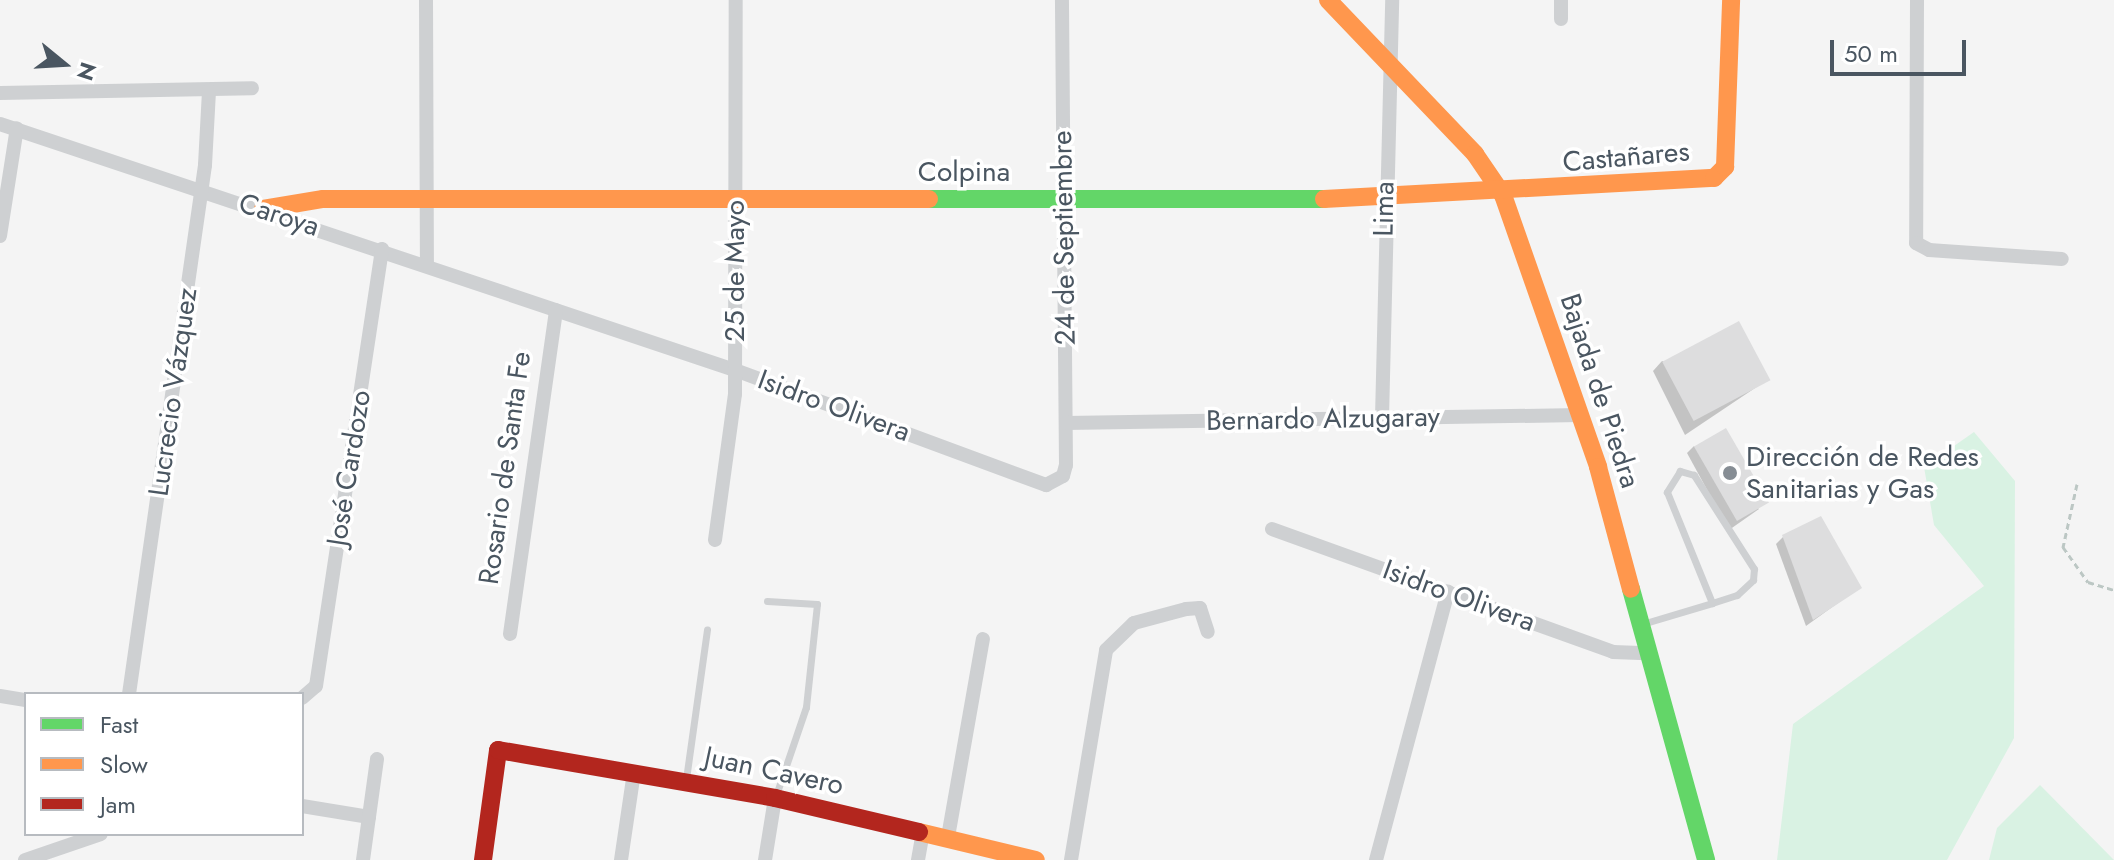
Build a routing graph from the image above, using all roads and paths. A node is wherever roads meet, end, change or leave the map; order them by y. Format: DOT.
graph roads {
  1 [pos="426,0"];
  2 [pos="736,0"];
  3 [pos="1062,0"];
  4 [pos="1328,0"];
  5 [pos="1392,0"];
  6 [pos="1561,0"];
  7 [pos="1731,0"];
  8 [pos="1917,0"];
  9 [pos="1561,19"];
  10 [pos="1388,61"];
  11 [pos="252,88"];
  12 [pos="209,90"];
  13 [pos="0,93"];
  14 [pos="0,124"];
  15 [pos="17,128"];
  16 [pos="202,189"];
  17 [pos="1503,195"];
  18 [pos="425,199"];
  19 [pos="1384,199"];
  20 [pos="735,200"];
  21 [pos="1063,200"];
  22 [pos="263,209"];
  23 [pos="0,236"];
  24 [pos="382,249"];
  25 [pos="2062,259"];
  26 [pos="427,264"];
  27 [pos="556,310"];
  28 [pos="735,370"];
  29 [pos="1580,415"];
  30 [pos="1382,418"];
  31 [pos="1066,423"];
  32 [pos="1063,476"];
  33 [pos="2077,484"];
  34 [pos="1272,529"];
  35 [pos="715,540"];
  36 [pos="2114,590"];
  37 [pos="1448,592"];
  38 [pos="767,601"];
  39 [pos="1712,603"];
  40 [pos="1640,625"];
  41 [pos="707,629"];
  42 [pos="1208,632"];
  43 [pos="510,634"];
  44 [pos="983,639"];
  45 [pos="1647,653"];
  46 [pos="129,692"];
  47 [pos="0,696"];
  48 [pos="304,696"];
  49 [pos="24,700"];
  50 [pos="377,759"];
  51 [pos="634,772"];
  52 [pos="685,781"];
  53 [pos="775,798"];
  54 [pos="304,806"];
  55 [pos="369,817"];
  56 [pos="923,831"];
  57 [pos="95,836"];
  58 [pos="948,837"];
  59 [pos="25,860"];
  60 [pos="363,860"];
  61 [pos="483,860"];
  62 [pos="621,860"];
  63 [pos="765,860"];
  64 [pos="918,860"];
  65 [pos="1036,860"];
  66 [pos="1071,860"];
  67 [pos="1376,860"];
  68 [pos="1706,860"];
  1 -- 18 [label="street"];
  2 -- 20 [label="street, 25 de Mayo"];
  3 -- 21 [label="street, 24 de Septiembre"];
  4 -- 10 [label="street, Bajada de Piedra"];
  5 -- 10 [label="street, Lima"];
  6 -- 9 [label="street"];
  7 -- 17 [label="street, Castañares"];
  8 -- 25 [label="street"];
  10 -- 17 [label="street, Bajada de Piedra"];
  10 -- 19 [label="street, Lima"];
  11 -- 12 [label="street"];
  12 -- 13 [label="street"];
  12 -- 16 [label="street, Lucrecio Vázquez"];
  14 -- 15 [label="street, Caroya"];
  15 -- 16 [label="street, Caroya"];
  15 -- 23 [label="street"];
  16 -- 22 [label="street, Caroya"];
  16 -- 46 [label="street, Lucrecio Vázquez"];
  17 -- 19 [label="street, Colpina"];
  17 -- 29 [label="street, Bajada de Piedra"];
  18 -- 20 [label="street, Colpina"];
  18 -- 22 [label="street, Colpina"];
  18 -- 26 [label="street"];
  19 -- 21 [label="street, Colpina"];
  19 -- 30 [label="street, Lima"];
  20 -- 21 [label="street, Colpina"];
  20 -- 28 [label="street, 25 de Mayo"];
  21 -- 31 [label="street, 24 de Septiembre"];
  22 -- 24 [label="street, Caroya"];
  24 -- 26 [label="street, Caroya"];
  24 -- 48 [label="street, José Cardozo"];
  26 -- 27 [label="street, Caroya"];
  27 -- 28 [label="street, Isidro Olivera"];
  27 -- 43 [label="street, Rosario de Santa Fe"];
  28 -- 32 [label="street, Isidro Olivera"];
  28 -- 35 [label="street, 25 de Mayo"];
  29 -- 30 [label="street, Bernardo Alzugaray"];
  29 -- 40 [label="street, Bajada de Piedra"];
  30 -- 31 [label="street, Bernardo Alzugaray"];
  31 -- 32 [label="street, 24 de Septiembre"];
  33 -- 36 [label="path"];
  34 -- 37 [label="street, Isidro Olivera"];
  37 -- 45 [label="street, Isidro Olivera"];
  37 -- 67 [label="street"];
  38 -- 53 [label="lane"];
  39 -- 39 [label="lane"];
  39 -- 40 [label="lane"];
  40 -- 45 [label="street, Bajada de Piedra"];
  41 -- 52 [label="lane"];
  42 -- 66 [label="street"];
  44 -- 58 [label="street"];
  45 -- 68 [label="street, Bajada de Piedra"];
  47 -- 49 [label="street"];
  50 -- 55 [label="street"];
  51 -- 52 [label="street, Juan Cavero"];
  51 -- 61 [label="street, Juan Cavero"];
  51 -- 62 [label="street"];
  52 -- 53 [label="street, Juan Cavero"];
  53 -- 56 [label="street, Juan Cavero"];
  53 -- 63 [label="street"];
  54 -- 55 [label="street"];
  55 -- 60 [label="street"];
  56 -- 58 [label="street, Juan Cavero"];
  56 -- 64 [label="street"];
  57 -- 59 [label="street"];
  58 -- 65 [label="street, Juan Cavero"];
}
